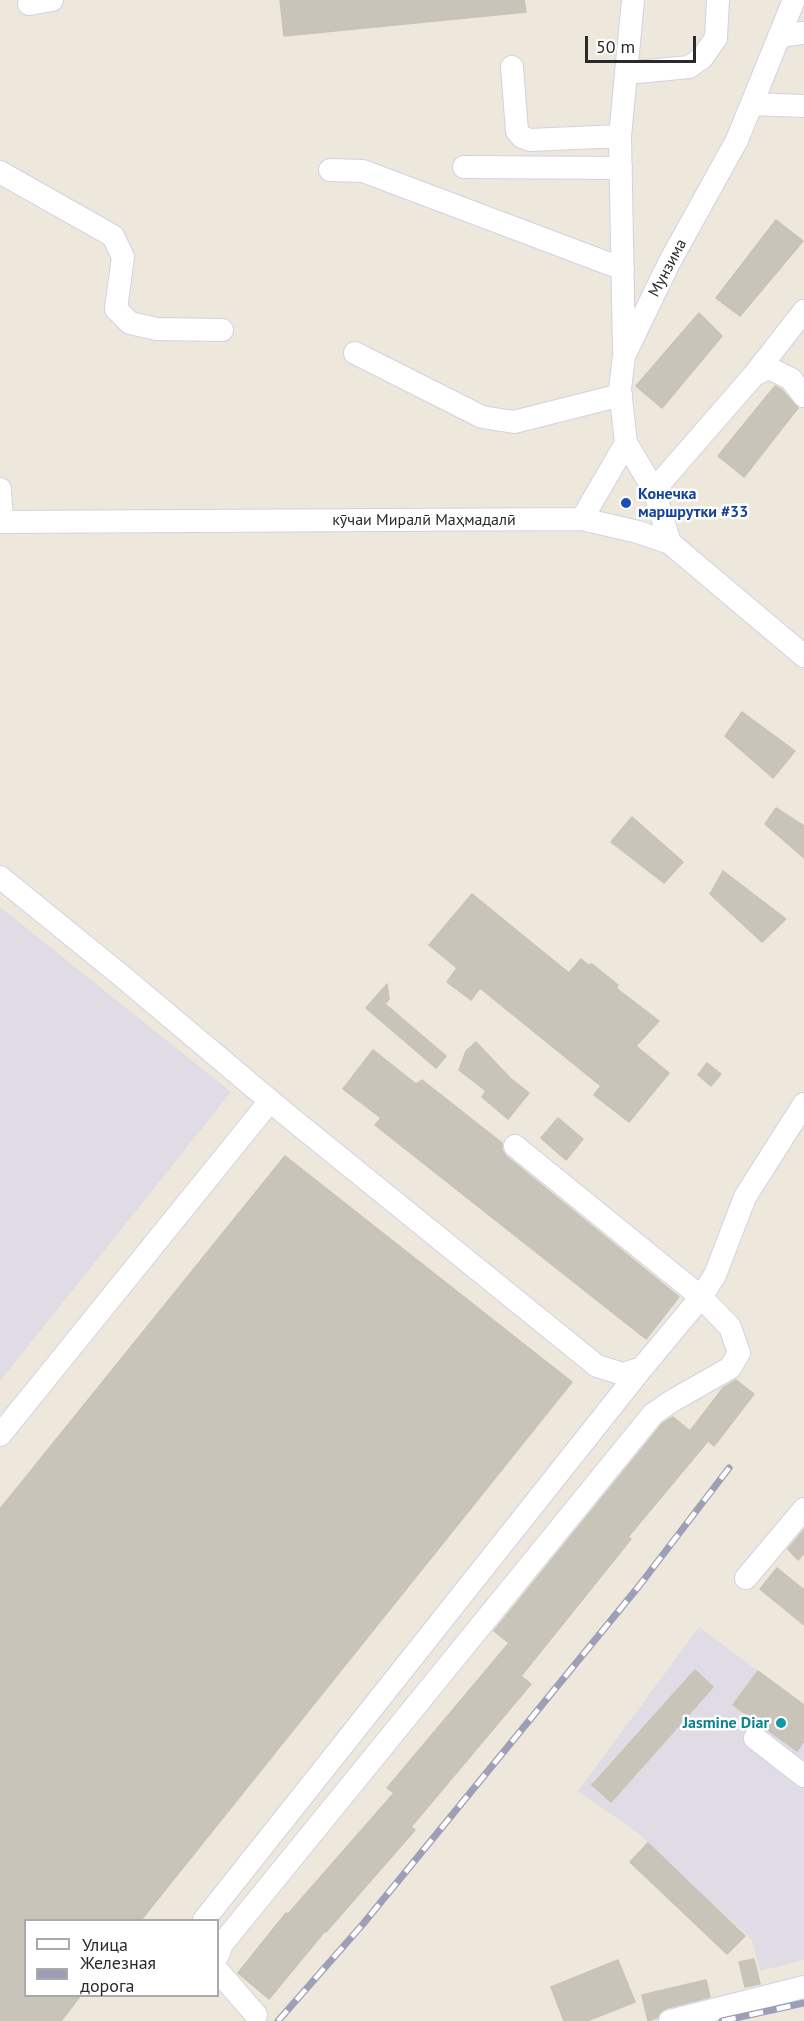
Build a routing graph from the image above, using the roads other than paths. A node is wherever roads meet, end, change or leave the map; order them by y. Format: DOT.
graph roads {
  1 [pos="52,0"];
  2 [pos="633,0"];
  3 [pos="718,0"];
  4 [pos="794,0"];
  5 [pos="29,4"];
  6 [pos="804,33"];
  7 [pos="779,36"];
  8 [pos="512,67"];
  9 [pos="627,73"];
  10 [pos="752,104"];
  11 [pos="804,106"];
  12 [pos="620,136"];
  13 [pos="464,167"];
  14 [pos="621,168"];
  15 [pos="330,170"];
  16 [pos="0,172"];
  17 [pos="622,269"];
  18 [pos="804,311"];
  19 [pos="222,330"];
  20 [pos="354,354"];
  21 [pos="624,356"];
  22 [pos="754,375"];
  23 [pos="621,395"];
  24 [pos="804,396"];
  25 [pos="626,443"];
  26 [pos="0,489"];
  27 [pos="654,490"];
  28 [pos="582,519"];
  29 [pos="1,522"];
  30 [pos="670,543"];
  31 [pos="804,656"];
  32 [pos="0,877"];
  33 [pos="270,1101"];
  34 [pos="804,1104"];
  35 [pos="515,1146"];
  36 [pos="702,1297"];
  37 [pos="642,1368"];
  38 [pos="0,1435"];
  39 [pos="804,1509"];
  40 [pos="746,1578"];
  41 [pos="755,1738"];
  42 [pos="804,1776"];
  43 [pos="205,1919"];
  44 [pos="219,1952"];
  45 [pos="219,1972"];
  46 [pos="804,1987"];
  47 [pos="256,2015"];
  48 [pos="670,2021"];
  1 -- 5 [label="street"];
  2 -- 9 [label="street"];
  3 -- 9 [label="street"];
  4 -- 7 [label="street, Мунзима"];
  6 -- 7 [label="street"];
  7 -- 10 [label="street, Мунзима"];
  8 -- 12 [label="street"];
  9 -- 12 [label="street"];
  10 -- 11 [label="street"];
  10 -- 21 [label="street, Мунзима"];
  12 -- 14 [label="street"];
  13 -- 14 [label="street"];
  14 -- 17 [label="street"];
  15 -- 17 [label="street"];
  16 -- 19 [label="street"];
  17 -- 21 [label="street"];
  18 -- 22 [label="street"];
  20 -- 23 [label="street"];
  21 -- 23 [label="street, Мунзима"];
  22 -- 24 [label="street"];
  22 -- 27 [label="street"];
  23 -- 25 [label="street, Мунзима"];
  25 -- 27 [label="street, Мунзима"];
  25 -- 28 [label="street"];
  26 -- 29 [label="street"];
  27 -- 30 [label="street, Мунзима"];
  28 -- 29 [label="street, кӯчаи Миралӣ Маҳмадалӣ"];
  28 -- 30 [label="street, кӯчаи Миралӣ Маҳмадалӣ"];
  30 -- 31 [label="street, кӯчаи Миралӣ Маҳмадалӣ"];
  32 -- 33 [label="street"];
  33 -- 37 [label="street"];
  33 -- 38 [label="street"];
  34 -- 36 [label="street"];
  35 -- 36 [label="street"];
  36 -- 37 [label="street"];
  36 -- 44 [label="street"];
  37 -- 43 [label="street"];
  39 -- 40 [label="street"];
  41 -- 42 [label="street"];
  45 -- 47 [label="street"];
  46 -- 48 [label="street"];
}
